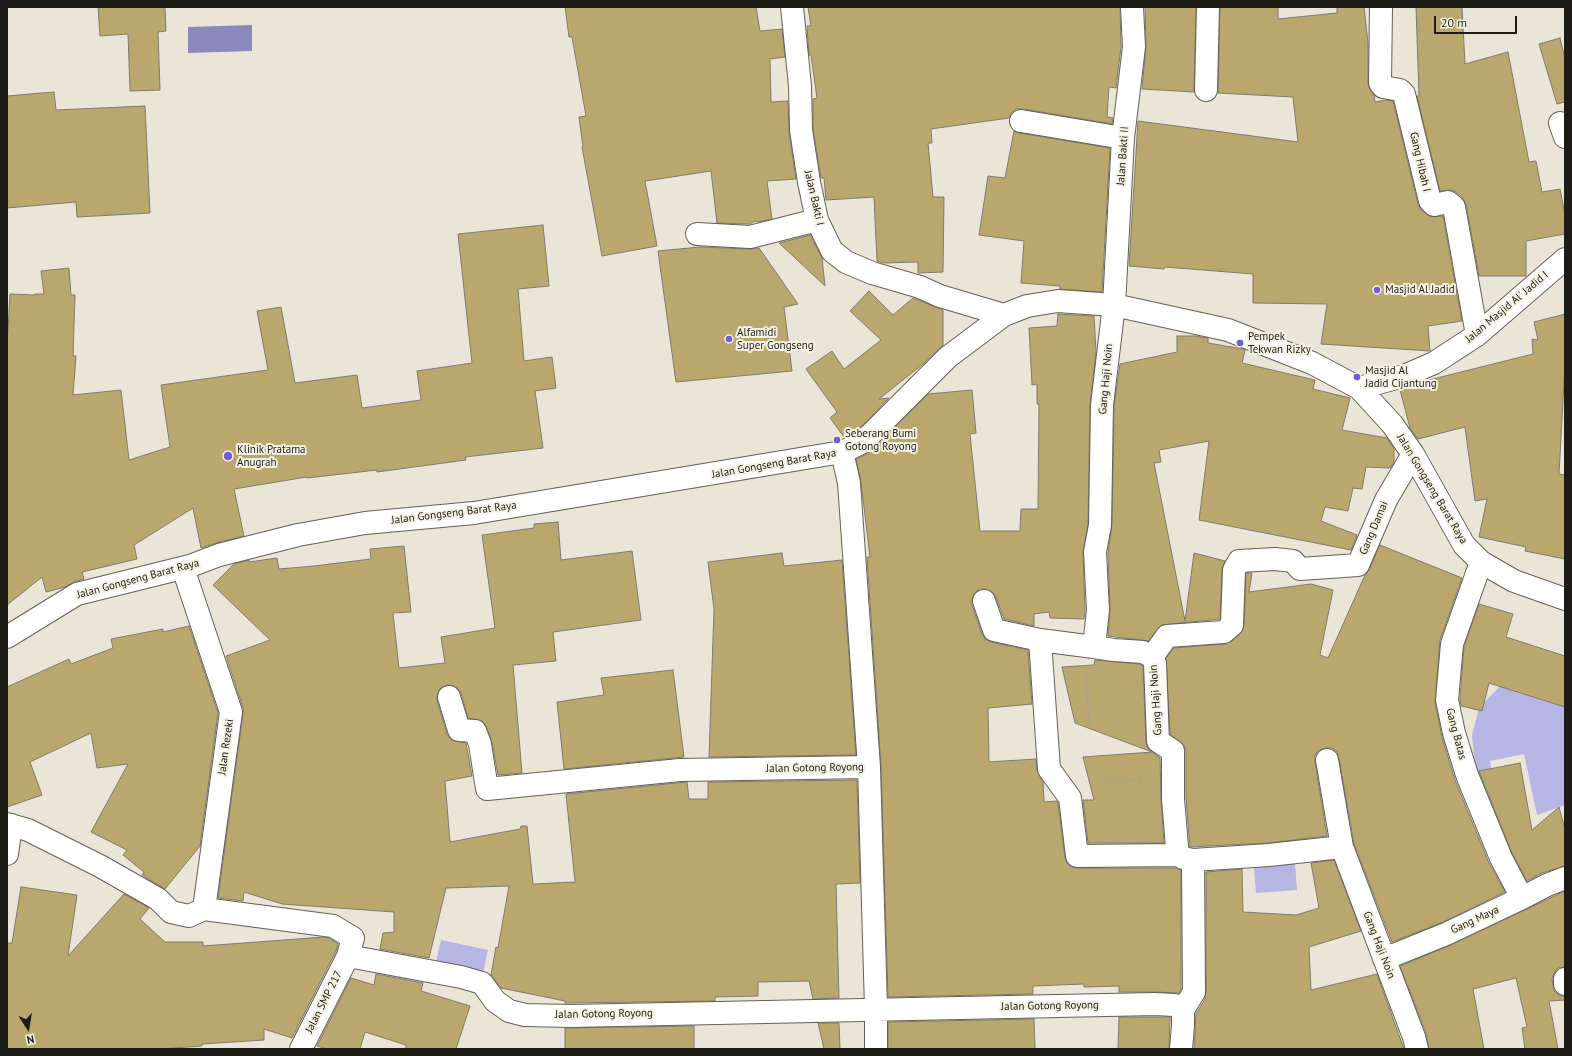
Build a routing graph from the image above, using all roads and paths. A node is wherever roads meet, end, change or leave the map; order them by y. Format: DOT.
graph roads {
  1 [pos="792,7"];
  2 [pos="1132,7"];
  3 [pos="1208,7"];
  4 [pos="1381,7"];
  5 [pos="1206,90"];
  6 [pos="1021,121"];
  7 [pos="1123,138"];
  8 [pos="817,220"];
  9 [pos="697,234"];
  10 [pos="1565,259"];
  11 [pos="1114,305"];
  12 [pos="1004,315"];
  13 [pos="1477,335"];
  14 [pos="1359,388"];
  15 [pos="842,452"];
  16 [pos="1413,454"];
  17 [pos="1481,562"];
  18 [pos="183,568"];
  19 [pos="1565,599"];
  20 [pos="984,600"];
  21 [pos="7,637"];
  22 [pos="1040,640"];
  23 [pos="1089,646"];
  24 [pos="1152,657"];
  25 [pos="449,697"];
  26 [pos="1089,723"];
  27 [pos="1327,760"];
  28 [pos="869,767"];
  29 [pos="1172,776"];
  30 [pos="1109,781"];
  31 [pos="9,824"];
  32 [pos="1342,847"];
  33 [pos="7,854"];
  34 [pos="1186,858"];
  35 [pos="1565,878"];
  36 [pos="1522,898"];
  37 [pos="204,909"];
  38 [pos="348,956"];
  39 [pos="1384,959"];
  40 [pos="1565,979"];
  41 [pos="1565,984"];
  42 [pos="876,1008"];
  43 [pos="1183,1010"];
  44 [pos="301,1049"];
  45 [pos="876,1049"];
  46 [pos="1181,1049"];
  47 [pos="1417,1049"];
  1 -- 8 [label="street, Jalan Bakti I"];
  2 -- 7 [label="street, Jalan Bakti II"];
  3 -- 5 [label="street"];
  4 -- 13 [label="street, Gang Hibah I"];
  6 -- 7 [label="street"];
  7 -- 11 [label="street, Jalan Bakti II"];
  8 -- 9 [label="street"];
  8 -- 12 [label="street, Jalan Bakti I"];
  10 -- 13 [label="street, Jalan Masjid Al' Jadid I"];
  11 -- 12 [label="street, Jalan Gongseng Barat Raya"];
  11 -- 14 [label="street, Jalan Gongseng Barat Raya"];
  11 -- 23 [label="street, Gang Haji Noin"];
  12 -- 15 [label="street, Jalan Gongseng Barat Raya"];
  13 -- 14 [label="street, Jalan Masjid Al' Jadid I"];
  14 -- 16 [label="street, Jalan Gongseng Barat Raya"];
  15 -- 18 [label="street, Jalan Gongseng Barat Raya"];
  15 -- 28 [label="street, Jalan Gotong Royong"];
  16 -- 17 [label="street, Jalan Gongseng Barat Raya"];
  16 -- 24 [label="street, Gang Damai"];
  17 -- 19 [label="street, Jalan Gongseng Barat Raya"];
  17 -- 36 [label="street, Gang Batas"];
  18 -- 21 [label="street, Jalan Gongseng Barat Raya"];
  18 -- 37 [label="street, Jalan Rezeki"];
  20 -- 22 [label="street"];
  22 -- 23 [label="street"];
  22 -- 34 [label="street"];
  23 -- 24 [label="street, Gang Haji Noin"];
  23 -- 26 [label="path"];
  24 -- 29 [label="street, Gang Haji Noin"];
  25 -- 28 [label="street, Jalan Gotong Royong"];
  27 -- 32 [label="street, Gang Haji Noin"];
  28 -- 42 [label="street, Jalan Gotong Royong"];
  29 -- 30 [label="path"];
  29 -- 34 [label="street, Gang Haji Noin"];
  31 -- 33 [label="street"];
  31 -- 37 [label="street"];
  32 -- 34 [label="street"];
  32 -- 39 [label="street, Gang Haji Noin"];
  34 -- 43 [label="street, Gang Haji Noin"];
  35 -- 36 [label="street, Gang Maya"];
  36 -- 39 [label="street, Gang Maya"];
  37 -- 38 [label="street"];
  38 -- 42 [label="street, Jalan Gotong Royong"];
  38 -- 44 [label="street, Jalan SMP 217"];
  39 -- 47 [label="street, Gang Haji Noin"];
  40 -- 41 [label="street"];
  42 -- 43 [label="street, Jalan Gotong Royong"];
  42 -- 45 [label="street, Jalan Gotong Royong"];
  43 -- 46 [label="street"];
}
